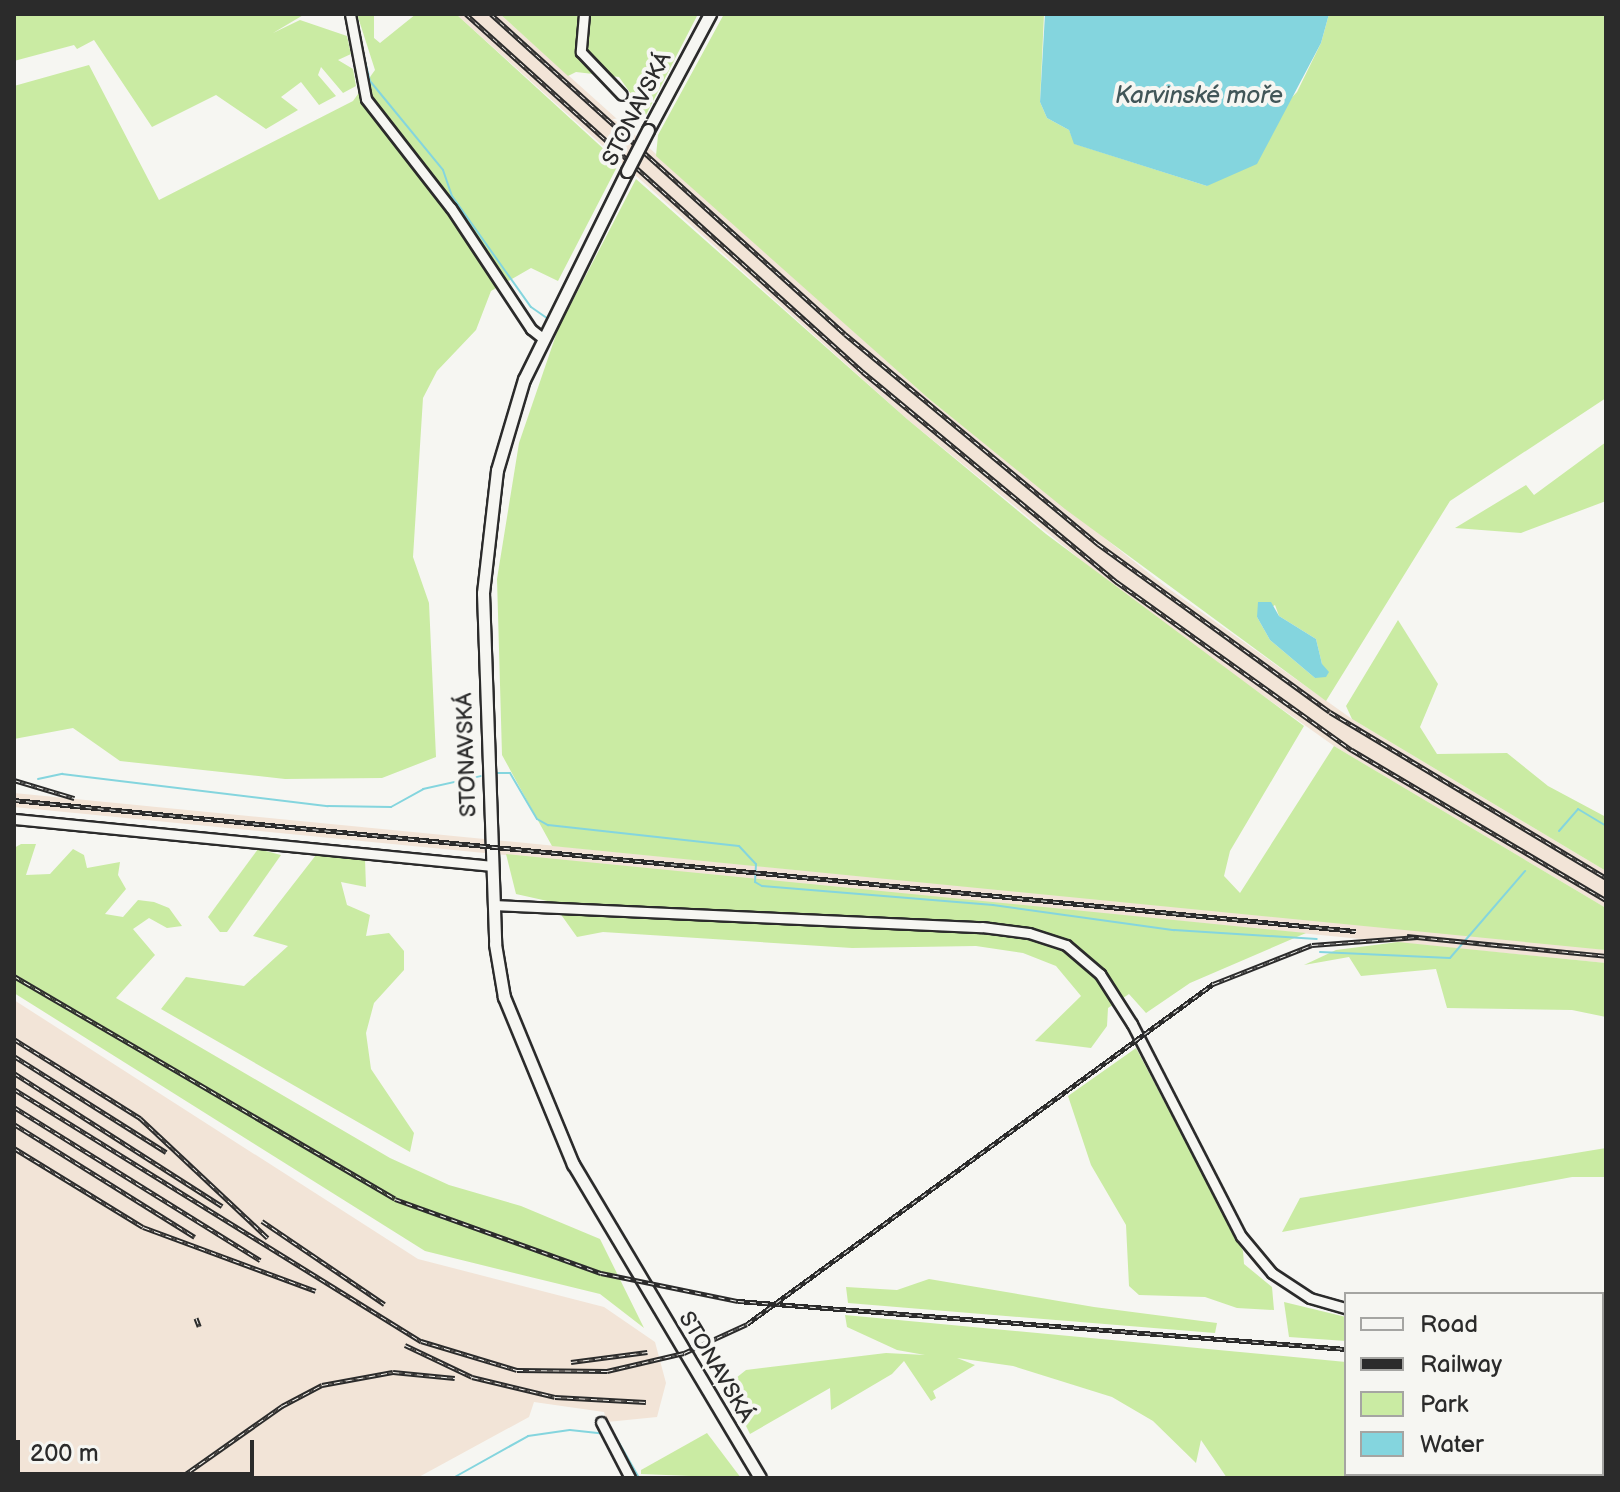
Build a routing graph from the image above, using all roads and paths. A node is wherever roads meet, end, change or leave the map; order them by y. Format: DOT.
graph roads {
  1 [pos="350,14"];
  2 [pos="584,14"];
  3 [pos="710,14"];
  4 [pos="622,95"];
  5 [pos="544,339"];
  6 [pos="14,819"];
  7 [pos="491,866"];
  8 [pos="493,905"];
  9 [pos="1344,1307"];
  10 [pos="601,1422"];
  11 [pos="630,1478"];
  12 [pos="760,1478"];
  1 -- 5 [label="street"];
  2 -- 4 [label="street"];
  3 -- 5 [label="street, STONAVSKÁ, bridge"];
  5 -- 7 [label="street, STONAVSKÁ"];
  6 -- 7 [label="street"];
  7 -- 8 [label="street, STONAVSKÁ"];
  8 -- 9 [label="street"];
  8 -- 12 [label="street, STONAVSKÁ"];
  10 -- 11 [label="street"];
}
